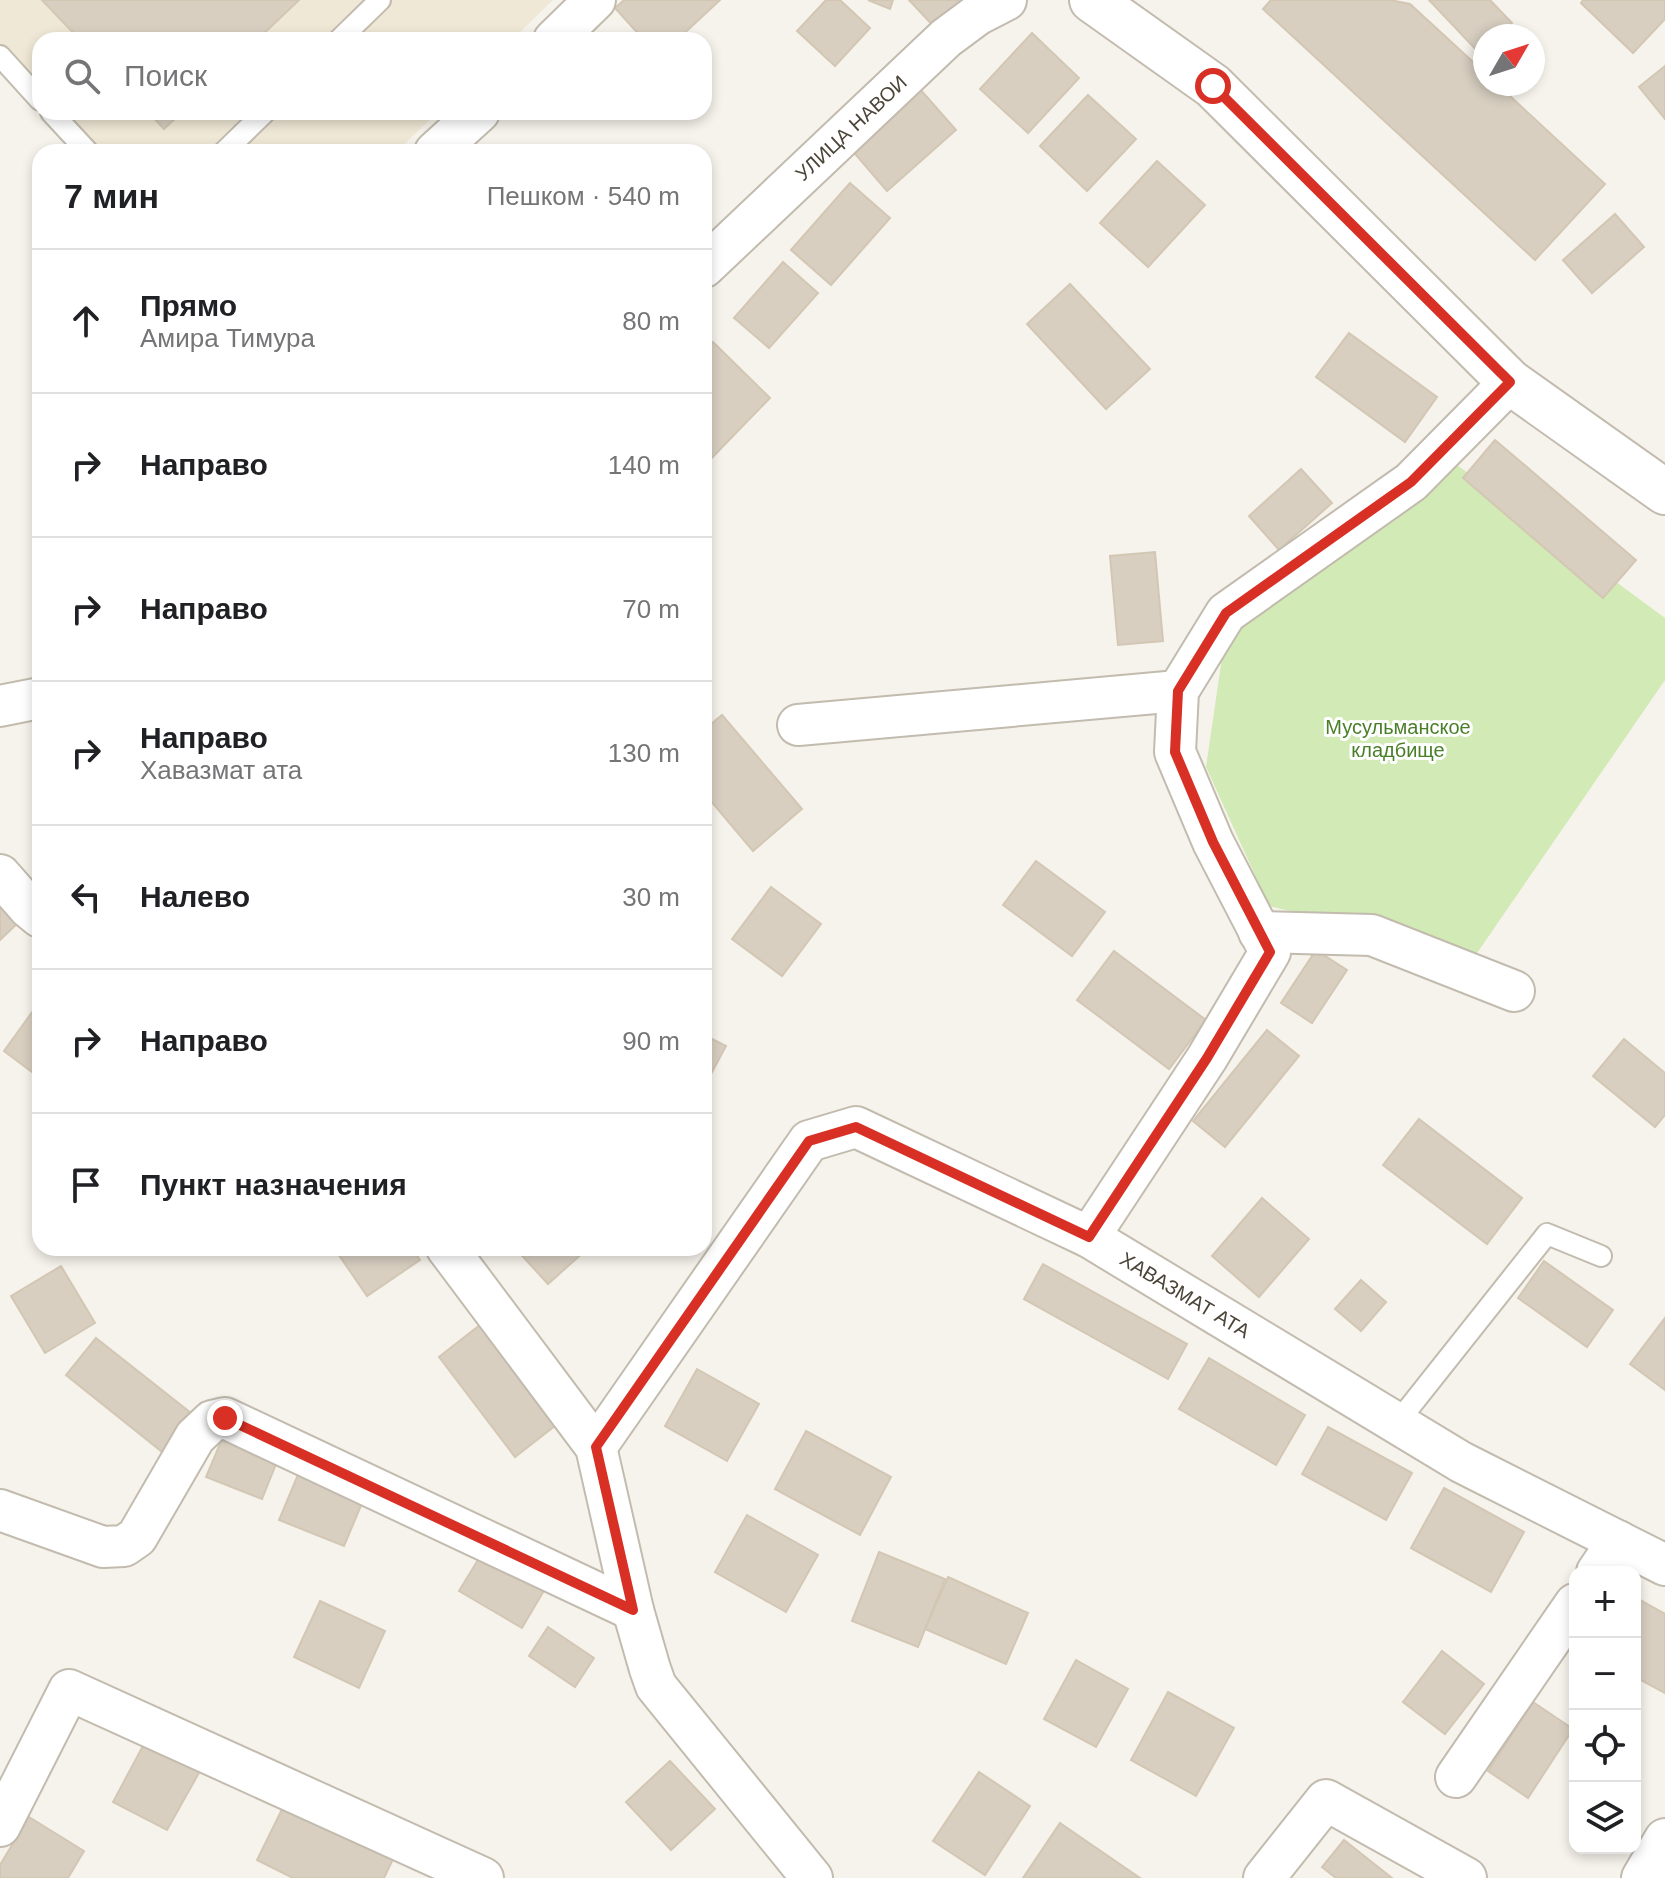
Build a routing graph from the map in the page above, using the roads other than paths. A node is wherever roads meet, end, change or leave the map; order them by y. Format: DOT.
graph roads {
  1 [pos="380,0"];
  2 [pos="595,0"];
  3 [pos="1006,0"];
  4 [pos="1092,0"];
  5 [pos="347,32"];
  6 [pos="562,32"];
  7 [pos="0,56"];
  8 [pos="32,91"];
  9 [pos="58,120"];
  10 [pos="257,120"];
  11 [pos="470,120"];
  12 [pos="81,144"];
  13 [pos="232,144"];
  14 [pos="444,144"];
  15 [pos="712,259"];
  16 [pos="1510,382"];
  17 [pos="1665,492"];
  18 [pos="1178,691"];
  19 [pos="32,700"];
  20 [pos="0,706"];
  21 [pos="798,725"];
  22 [pos="0,875"];
  23 [pos="32,910"];
  24 [pos="1259,932"];
  25 [pos="1514,991"];
  26 [pos="1089,1237"];
  27 [pos="453,1256"];
  28 [pos="1601,1256"];
  29 [pos="1397,1423"];
  30 [pos="596,1447"];
  31 [pos="0,1510"];
  32 [pos="1607,1557"];
  33 [pos="1665,1565"];
  34 [pos="633,1610"];
  35 [pos="1569,1613"];
  36 [pos="1456,1777"];
  37 [pos="0,1826"];
  38 [pos="1665,1839"];
  39 [pos="483,1878"];
  40 [pos="812,1878"];
  41 [pos="1264,1878"];
  42 [pos="1466,1878"];
  43 [pos="1642,1878"];
  1 -- 5 [label="lane"];
  2 -- 6 [label="street"];
  3 -- 15 [label="street, УЛИЦА НАВОИ"];
  4 -- 16 [label="street"];
  7 -- 8 [label="lane"];
  9 -- 12 [label="lane"];
  10 -- 13 [label="lane"];
  11 -- 14 [label="street"];
  16 -- 17 [label="street"];
  16 -- 18 [label="street"];
  18 -- 21 [label="street"];
  18 -- 24 [label="street"];
  19 -- 20 [label="street"];
  22 -- 23 [label="street"];
  24 -- 25 [label="street"];
  24 -- 26 [label="street"];
  26 -- 29 [label="street, ХАВАЗМАТ АТА"];
  26 -- 30 [label="street, ХАВАЗМАТ АТА"];
  27 -- 30 [label="street"];
  28 -- 29 [label="lane"];
  29 -- 32 [label="street, ХАВАЗМАТ АТА"];
  30 -- 34 [label="street"];
  31 -- 34 [label="street"];
  32 -- 33 [label="street, ХАВАЗМАТ АТА"];
  34 -- 40 [label="street"];
  35 -- 36 [label="street"];
  37 -- 39 [label="street"];
  38 -- 43 [label="street"];
  41 -- 42 [label="street"];
}
